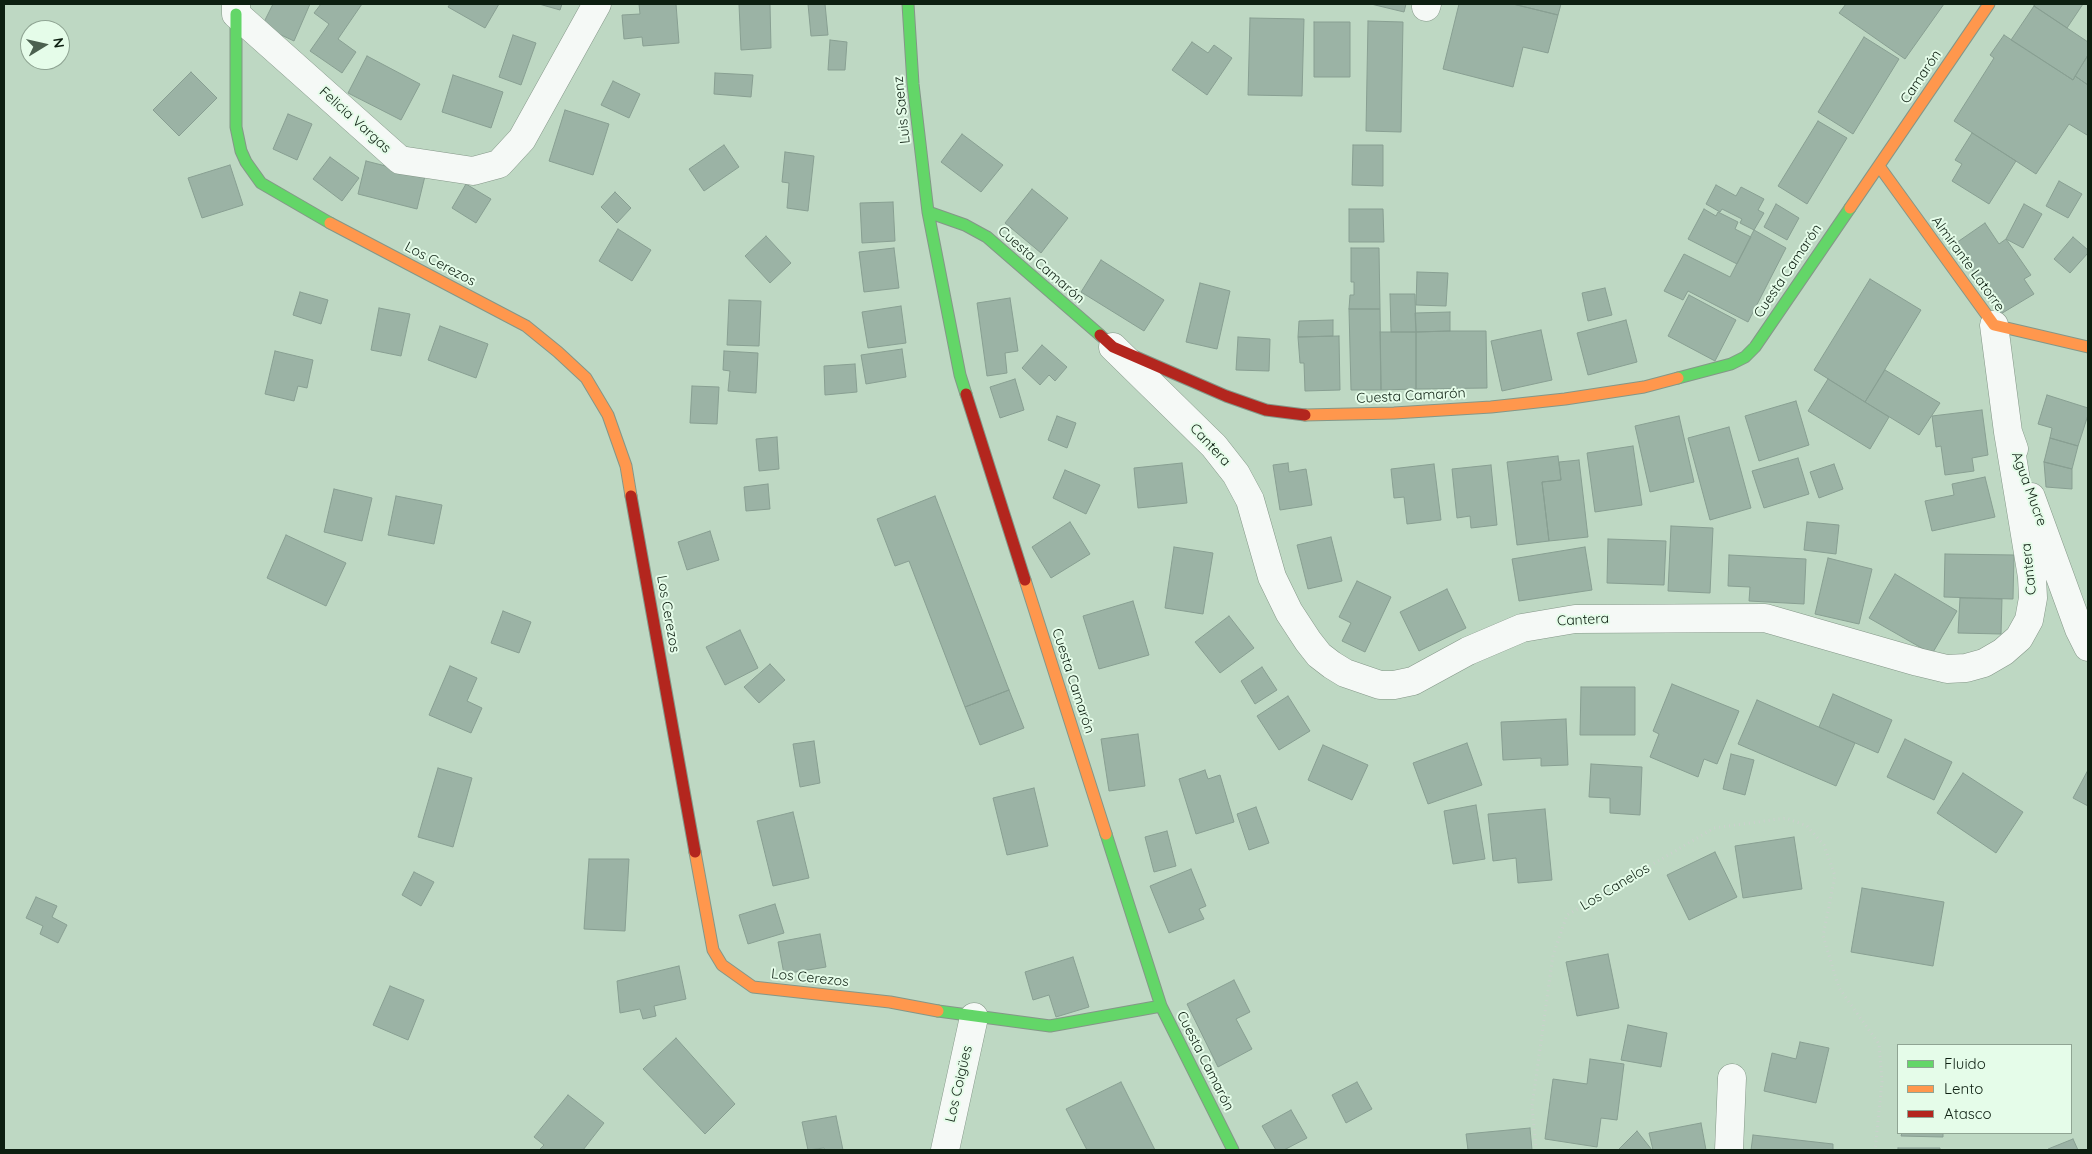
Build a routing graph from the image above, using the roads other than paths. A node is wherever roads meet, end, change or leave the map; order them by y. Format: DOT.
graph roads {
  1 [pos="597,4"];
  2 [pos="908,4"];
  3 [pos="1989,4"];
  4 [pos="236,9"];
  5 [pos="1878,166"];
  6 [pos="928,212"];
  7 [pos="1994,324"];
  8 [pos="2088,346"];
  9 [pos="1113,347"];
  10 [pos="2008,432"];
  11 [pos="2088,647"];
  12 [pos="1162,1006"];
  13 [pos="974,1017"];
  14 [pos="1732,1078"];
  15 [pos="945,1150"];
  16 [pos="1233,1150"];
  17 [pos="1729,1150"];
  1 -- 4 [label="street, Felicia Vargas"];
  2 -- 6 [label="street, Luis Saenz"];
  3 -- 5 [label="street, Camarón"];
  4 -- 13 [label="street, Los Cerezos"];
  5 -- 7 [label="street, Almirante Latorre"];
  5 -- 9 [label="street, Cuesta Camarón"];
  6 -- 9 [label="street, Cuesta Camarón"];
  6 -- 12 [label="street, Cuesta Camarón"];
  7 -- 8 [label="street, Almirante Latorre"];
  7 -- 10 [label="street, Agua Mucre"];
  9 -- 10 [label="street, Cantera"];
  10 -- 11 [label="street, Agua Mucre"];
  12 -- 13 [label="street, Los Cerezos"];
  12 -- 16 [label="street, Cuesta Camarón"];
  13 -- 15 [label="street, Los Coigües"];
  14 -- 17 [label="street"];
}
